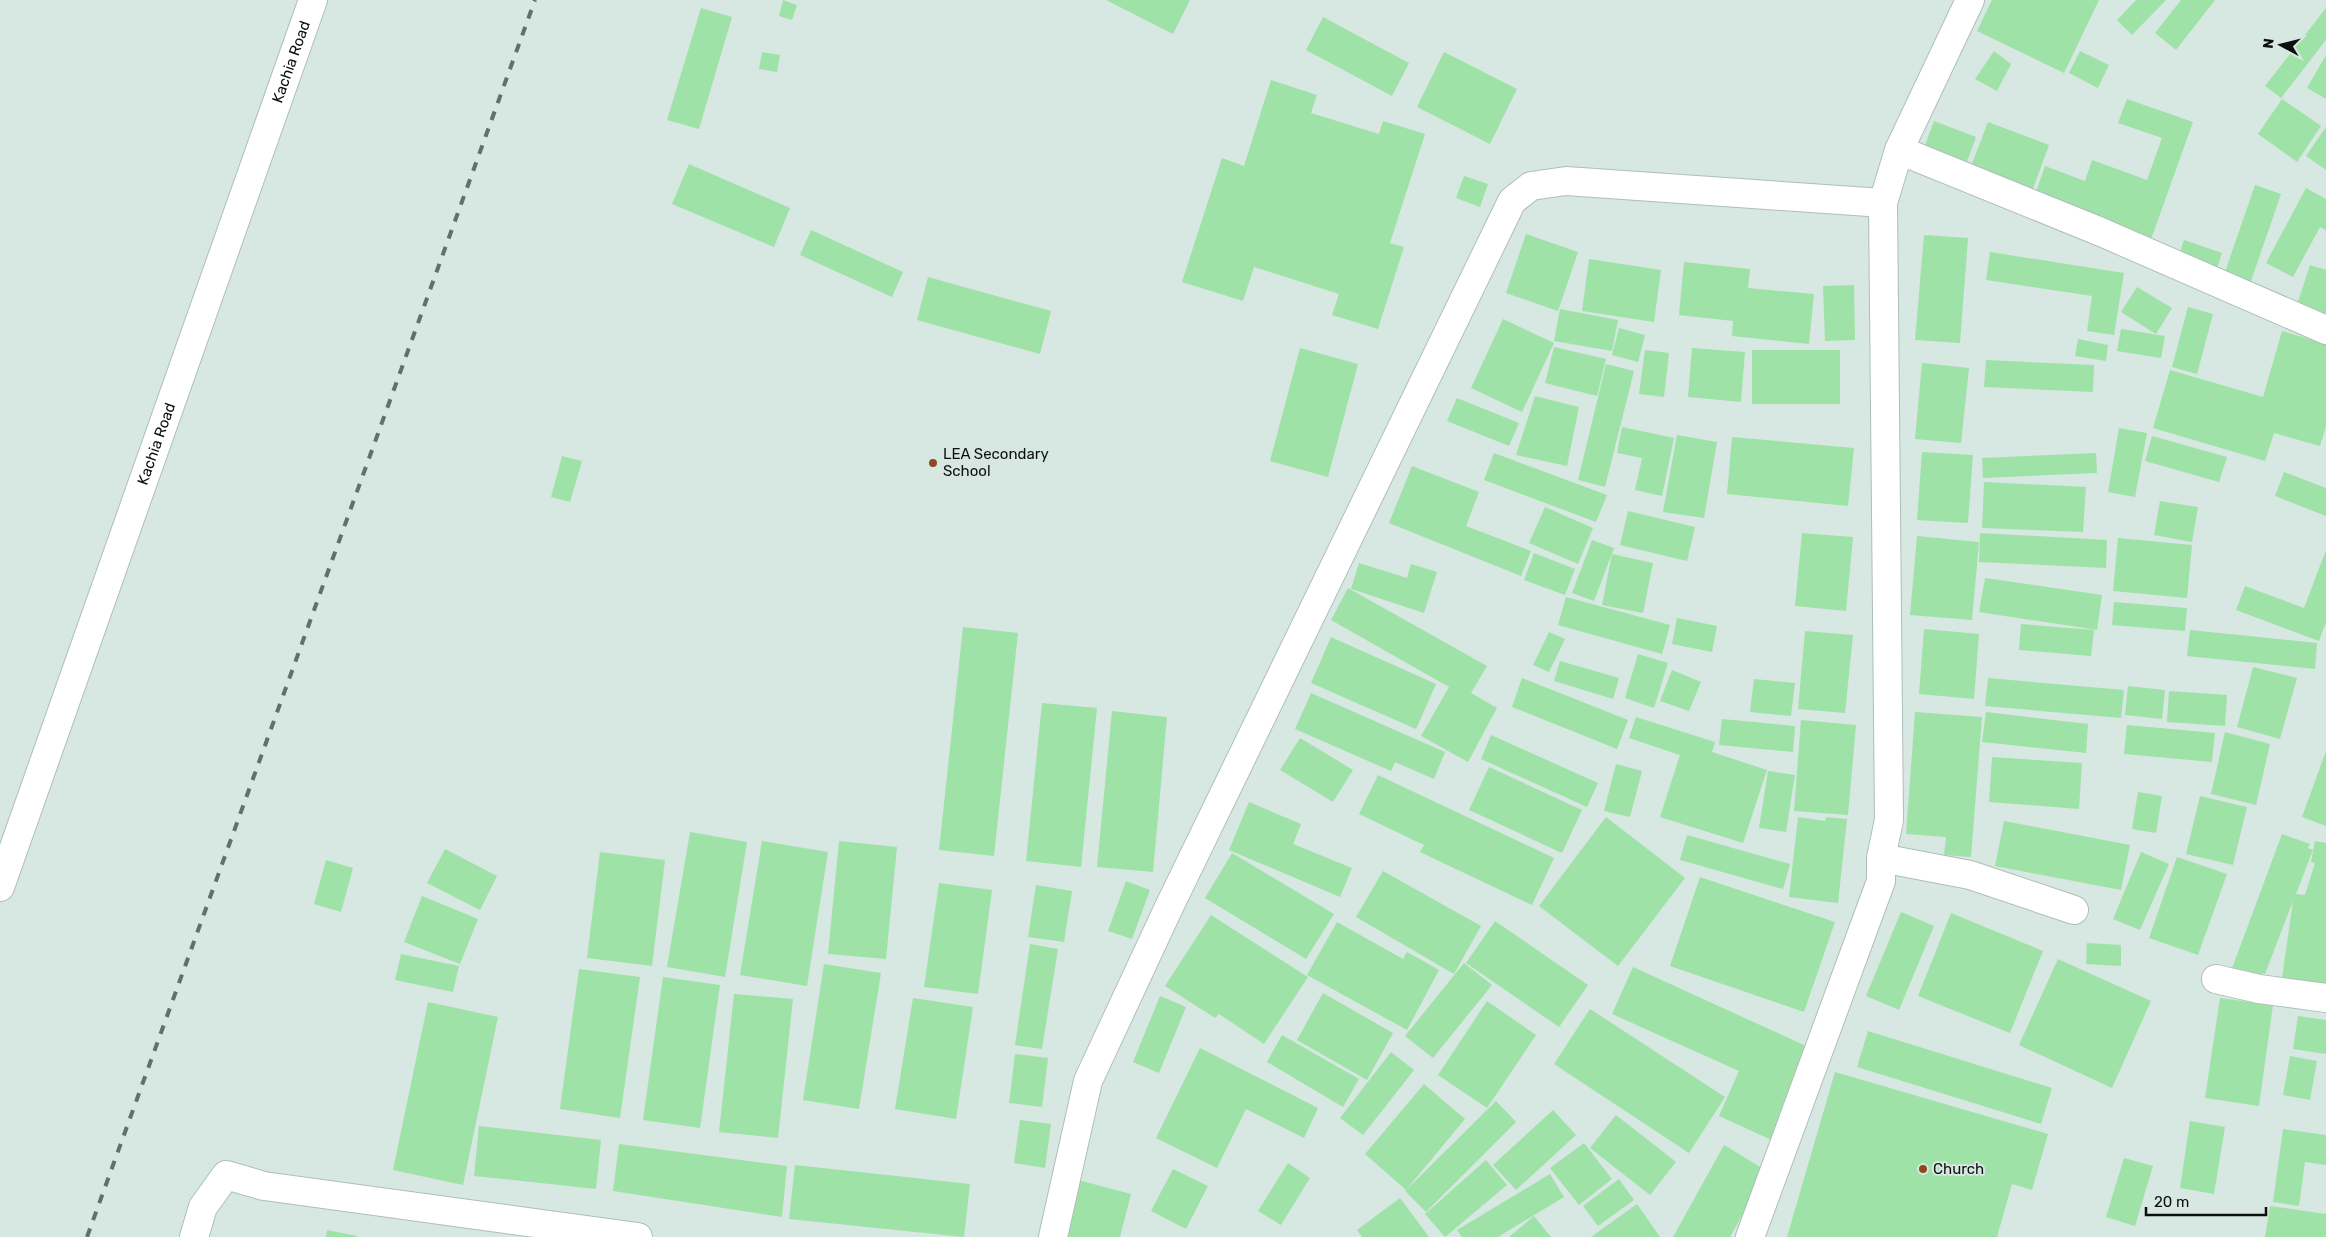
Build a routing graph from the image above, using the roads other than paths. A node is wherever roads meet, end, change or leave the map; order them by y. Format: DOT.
graph roads {
  1 [pos="313,0"];
  2 [pos="1970,0"];
  3 [pos="1899,150"];
  4 [pos="1883,203"];
  5 [pos="2326,330"];
  6 [pos="1881,858"];
  7 [pos="0,886"];
  8 [pos="2074,910"];
  9 [pos="2216,979"];
  10 [pos="2326,998"];
  11 [pos="194,1237"];
  12 [pos="638,1237"];
  13 [pos="1053,1237"];
  14 [pos="1750,1237"];
  1 -- 7 [label="street, Kachia Road"];
  2 -- 3 [label="street"];
  3 -- 4 [label="street"];
  3 -- 5 [label="street"];
  4 -- 6 [label="street"];
  4 -- 13 [label="street"];
  6 -- 8 [label="street"];
  6 -- 14 [label="street"];
  9 -- 10 [label="street"];
  11 -- 12 [label="street"];
}
